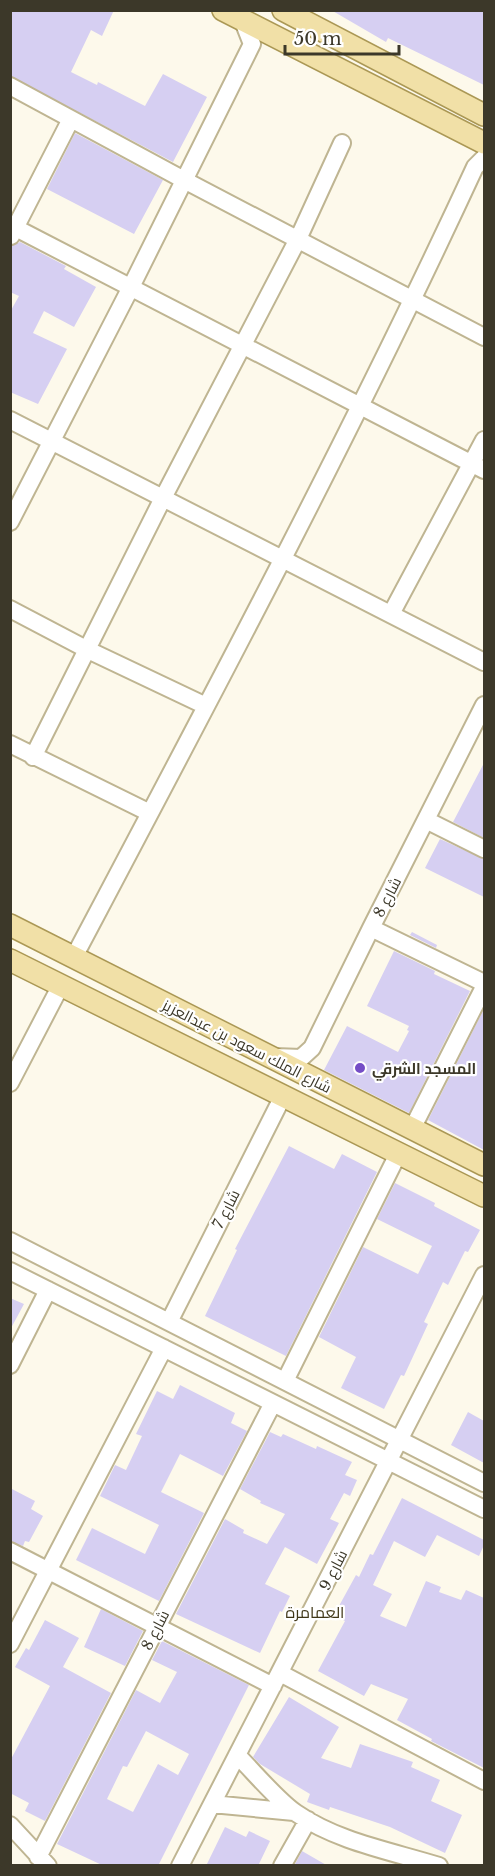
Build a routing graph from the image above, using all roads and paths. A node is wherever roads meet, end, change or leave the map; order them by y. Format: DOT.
graph roads {
  1 [pos="223,10"];
  2 [pos="283,10"];
  3 [pos="243,21"];
  4 [pos="10,86"];
  5 [pos="484,115"];
  6 [pos="71,119"];
  7 [pos="342,143"];
  8 [pos="484,143"];
  9 [pos="480,162"];
  10 [pos="184,180"];
  11 [pos="12,230"];
  12 [pos="298,239"];
  13 [pos="131,287"];
  14 [pos="414,300"];
  15 [pos="484,337"];
  16 [pos="242,344"];
  17 [pos="361,406"];
  18 [pos="10,420"];
  19 [pos="484,440"];
  20 [pos="52,442"];
  21 [pos="479,467"];
  22 [pos="163,498"];
  23 [pos="10,522"];
  24 [pos="282,558"];
  25 [pos="10,609"];
  26 [pos="391,614"];
  27 [pos="88,650"];
  28 [pos="484,662"];
  29 [pos="484,705"];
  30 [pos="206,706"];
  31 [pos="10,744"];
  32 [pos="33,757"];
  33 [pos="150,813"];
  34 [pos="426,820"];
  35 [pos="484,849"];
  36 [pos="10,925"];
  37 [pos="371,928"];
  38 [pos="74,957"];
  39 [pos="10,960"];
  40 [pos="61,985"];
  41 [pos="484,985"];
  42 [pos="269,1057"];
  43 [pos="10,1083"];
  44 [pos="282,1096"];
  45 [pos="412,1129"];
  46 [pos="398,1154"];
  47 [pos="484,1165"];
  48 [pos="484,1196"];
  49 [pos="10,1241"];
  50 [pos="10,1271"];
  51 [pos="484,1275"];
  52 [pos="48,1290"];
  53 [pos="169,1322"];
  54 [pos="164,1348"];
  55 [pos="10,1365"];
  56 [pos="285,1381"];
  57 [pos="273,1403"];
  58 [pos="400,1440"];
  59 [pos="389,1462"];
  60 [pos="484,1483"];
  61 [pos="484,1509"];
  62 [pos="10,1551"];
  63 [pos="49,1570"];
  64 [pos="157,1626"];
  65 [pos="10,1644"];
  66 [pos="276,1679"];
  67 [pos="237,1755"];
  68 [pos="484,1781"];
  69 [pos="212,1804"];
  70 [pos="301,1816"];
  71 [pos="12,1832"];
  72 [pos="43,1861"];
  73 [pos="180,1866"];
  74 [pos="282,1866"];
  75 [pos="439,1866"];
  1 -- 3 [label="main road"];
  2 -- 5 [label="main road"];
  3 -- 8 [label="main road"];
  3 -- 10 [label="street"];
  4 -- 6 [label="street"];
  6 -- 10 [label="street"];
  6 -- 11 [label="street"];
  7 -- 12 [label="street"];
  9 -- 14 [label="street"];
  10 -- 12 [label="street"];
  10 -- 13 [label="street"];
  11 -- 13 [label="street"];
  12 -- 14 [label="street"];
  12 -- 16 [label="street"];
  13 -- 16 [label="street"];
  13 -- 20 [label="street"];
  14 -- 15 [label="street"];
  14 -- 17 [label="street"];
  16 -- 17 [label="street"];
  16 -- 22 [label="street"];
  17 -- 21 [label="street"];
  17 -- 24 [label="street"];
  18 -- 20 [label="street"];
  19 -- 21 [label="street"];
  20 -- 22 [label="street"];
  20 -- 23 [label="street"];
  21 -- 26 [label="street"];
  22 -- 24 [label="street"];
  22 -- 27 [label="street"];
  24 -- 26 [label="street"];
  24 -- 30 [label="street"];
  25 -- 27 [label="street"];
  26 -- 28 [label="street"];
  27 -- 30 [label="street"];
  27 -- 32 [label="street"];
  29 -- 34 [label="street, شارع 8"];
  30 -- 33 [label="street"];
  31 -- 32 [label="street"];
  32 -- 33 [label="street"];
  33 -- 38 [label="street"];
  34 -- 35 [label="street"];
  34 -- 37 [label="street, شارع 8"];
  36 -- 38 [label="main road, شارع الملك سعود بن عبدالعزيز"];
  37 -- 41 [label="street"];
  37 -- 42 [label="street, شارع 8"];
  38 -- 42 [label="main road, شارع الملك سعود بن عبدالعزيز"];
  39 -- 40 [label="main road, شارع الملك سعود بن عبدالعزيز"];
  40 -- 43 [label="street"];
  40 -- 44 [label="main road, شارع الملك سعود بن عبدالعزيز"];
  41 -- 45 [label="street"];
  42 -- 45 [label="main road, شارع الملك سعود بن عبدالعزيز"];
  44 -- 46 [label="main road, شارع الملك سعود بن عبدالعزيز"];
  44 -- 53 [label="street, شارع 7"];
  45 -- 47 [label="main road, شارع الملك سعود بن عبدالعزيز"];
  46 -- 48 [label="main road, شارع الملك سعود بن عبدالعزيز"];
  46 -- 56 [label="street"];
  49 -- 53 [label="street"];
  50 -- 52 [label="street"];
  51 -- 58 [label="street, شارع 9"];
  52 -- 54 [label="street"];
  52 -- 55 [label="street"];
  53 -- 56 [label="street"];
  54 -- 57 [label="street"];
  54 -- 63 [label="street"];
  56 -- 58 [label="street"];
  57 -- 59 [label="street"];
  57 -- 64 [label="street, شارع 8"];
  58 -- 59 [label="street, شارع 9"];
  58 -- 60 [label="street"];
  59 -- 61 [label="street"];
  59 -- 66 [label="street, شارع 9"];
  62 -- 63 [label="street"];
  63 -- 64 [label="street"];
  63 -- 65 [label="street"];
  64 -- 66 [label="street"];
  64 -- 72 [label="street, شارع 8"];
  66 -- 67 [label="street, شارع 9"];
  66 -- 68 [label="street"];
  67 -- 69 [label="street, شارع 9"];
  67 -- 70 [label="street"];
  69 -- 70 [label="street"];
  69 -- 73 [label="street, شارع 9"];
  70 -- 74 [label="street"];
  70 -- 75 [label="street"];
  71 -- 72 [label="street"];
}
